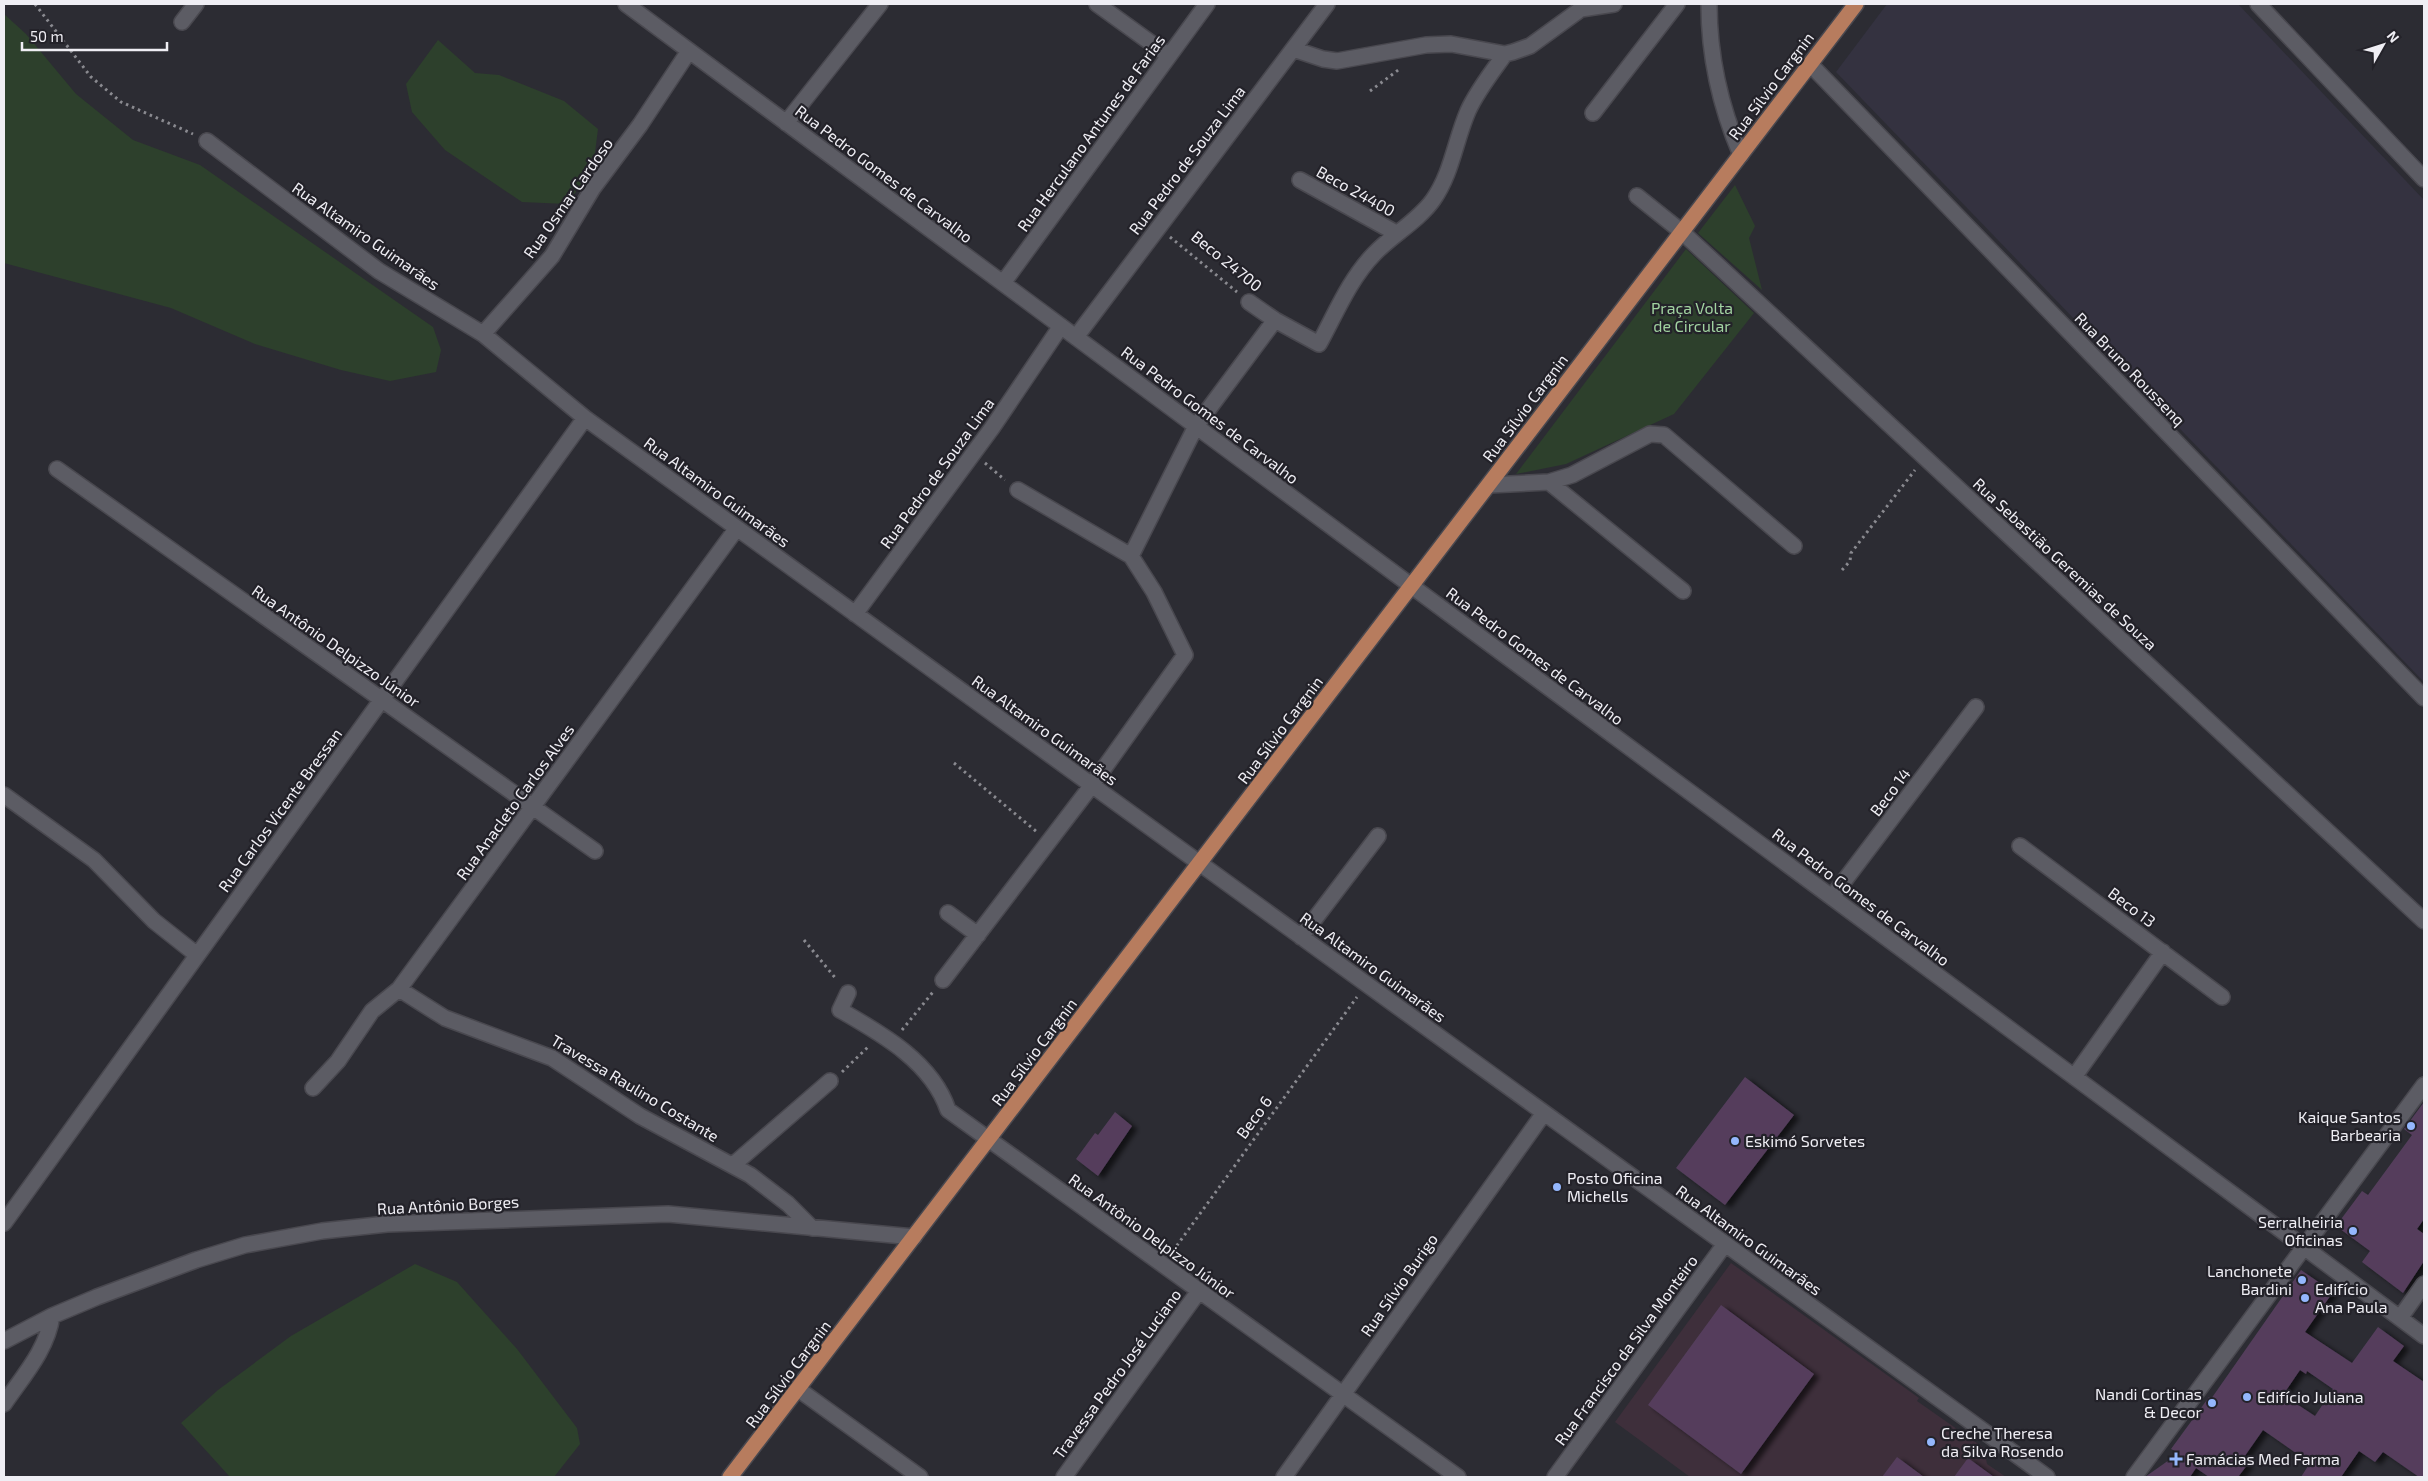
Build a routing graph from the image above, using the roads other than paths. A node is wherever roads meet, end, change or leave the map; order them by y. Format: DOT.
graph roads {
  1 [pos="196,4"];
  2 [pos="626,4"];
  3 [pos="880,4"];
  4 [pos="1097,4"];
  5 [pos="1207,4"];
  6 [pos="1327,4"];
  7 [pos="1590,4"];
  8 [pos="1614,4"];
  9 [pos="1677,4"];
  10 [pos="1709,4"];
  11 [pos="1856,4"];
  12 [pos="2258,4"];
  13 [pos="182,22"];
  14 [pos="1293,49"];
  15 [pos="689,51"];
  16 [pos="1504,54"];
  17 [pos="1168,56"];
  18 [pos="1810,64"];
  19 [pos="1593,113"];
  20 [pos="786,123"];
  21 [pos="207,141"];
  22 [pos="1741,155"];
  23 [pos="2424,178"];
  24 [pos="1300,180"];
  25 [pos="1637,196"];
  26 [pos="1682,232"];
  27 [pos="1396,233"];
  28 [pos="1003,283"];
  29 [pos="1249,302"];
  30 [pos="1274,320"];
  31 [pos="1061,326"];
  32 [pos="483,334"];
  33 [pos="1076,337"];
  34 [pos="585,418"];
  35 [pos="1196,426"];
  36 [pos="57,469"];
  37 [pos="1549,482"];
  38 [pos="1489,485"];
  39 [pos="1018,490"];
  40 [pos="737,528"];
  41 [pos="1794,546"];
  42 [pos="1131,556"];
  43 [pos="1412,586"];
  44 [pos="1683,591"];
  45 [pos="855,614"];
  46 [pos="2424,698"];
  47 [pos="382,700"];
  48 [pos="1976,707"];
  49 [pos="1092,785"];
  50 [pos="4,795"];
  51 [pos="532,807"];
  52 [pos="1378,836"];
  53 [pos="2020,846"];
  54 [pos="595,851"];
  55 [pos="1199,864"];
  56 [pos="1832,897"];
  57 [pos="948,914"];
  58 [pos="2424,921"];
  59 [pos="978,935"];
  60 [pos="1301,937"];
  61 [pos="2163,952"];
  62 [pos="197,955"];
  63 [pos="944,980"];
  64 [pos="399,989"];
  65 [pos="848,993"];
  66 [pos="2222,997"];
  67 [pos="2074,1077"];
  68 [pos="830,1081"];
  69 [pos="2424,1085"];
  70 [pos="313,1088"];
  71 [pos="1544,1113"];
  72 [pos="988,1140"];
  73 [pos="733,1165"];
  74 [pos="4,1223"];
  75 [pos="812,1228"];
  76 [pos="914,1237"];
  77 [pos="1725,1244"];
  78 [pos="2304,1247"];
  79 [pos="2424,1284"];
  80 [pos="1199,1291"];
  81 [pos="52,1316"];
  82 [pos="2400,1318"];
  83 [pos="2424,1336"];
  84 [pos="4,1341"];
  85 [pos="798,1389"];
  86 [pos="1342,1394"];
  87 [pos="4,1404"];
  88 [pos="730,1477"];
  89 [pos="920,1477"];
  90 [pos="1064,1477"];
  91 [pos="1284,1477"];
  92 [pos="1458,1477"];
  93 [pos="1555,1477"];
  94 [pos="2047,1477"];
  95 [pos="2134,1477"];
  1 -- 13 [label="street"];
  2 -- 15 [label="street, Rua Pedro Gomes de Carvalho"];
  3 -- 20 [label="street"];
  4 -- 17 [label="street"];
  5 -- 17 [label="street, Rua Herculano Antunes de Farias"];
  6 -- 14 [label="street, Rua Pedro de Souza Lima"];
  7 -- 8 [label="street"];
  7 -- 16 [label="street"];
  9 -- 19 [label="street"];
  10 -- 22 [label="street"];
  11 -- 18 [label="main road, Rua Sílvio Cargnin"];
  12 -- 23 [label="street"];
  14 -- 16 [label="street"];
  14 -- 33 [label="street, Rua Pedro de Souza Lima"];
  15 -- 20 [label="street, Rua Pedro Gomes de Carvalho"];
  15 -- 32 [label="street, Rua Osmar Cardoso"];
  16 -- 27 [label="street"];
  17 -- 28 [label="street, Rua Herculano Antunes de Farias"];
  18 -- 22 [label="main road, Rua Sílvio Cargnin"];
  18 -- 46 [label="street, Rua Bruno Roussenq"];
  20 -- 28 [label="street, Rua Pedro Gomes de Carvalho"];
  21 -- 32 [label="street, Rua Altamiro Guimarães"];
  22 -- 26 [label="main road, Rua Sílvio Cargnin"];
  24 -- 27 [label="street, Beco 24400"];
  25 -- 26 [label="street, Rua Sebastião Geremias de Souza"];
  26 -- 38 [label="main road, Rua Sílvio Cargnin"];
  26 -- 58 [label="street, Rua Sebastião Geremias de Souza"];
  27 -- 30 [label="street, Beco 24700"];
  28 -- 31 [label="street, Rua Pedro Gomes de Carvalho"];
  29 -- 30 [label="street, Beco 24700"];
  30 -- 35 [label="street"];
  31 -- 33 [label="street, Rua Pedro Gomes de Carvalho"];
  31 -- 45 [label="street, Rua Pedro de Souza Lima"];
  32 -- 34 [label="street, Rua Altamiro Guimarães"];
  33 -- 35 [label="street, Rua Pedro Gomes de Carvalho"];
  34 -- 40 [label="street, Rua Altamiro Guimarães"];
  34 -- 47 [label="street, Rua Carlos Vicente Bressan"];
  35 -- 42 [label="street"];
  35 -- 43 [label="street, Rua Pedro Gomes de Carvalho"];
  36 -- 47 [label="street, Rua Antônio Delpizzo Júnior"];
  37 -- 38 [label="street"];
  37 -- 41 [label="street"];
  37 -- 44 [label="street"];
  38 -- 43 [label="main road, Rua Sílvio Cargnin"];
  39 -- 42 [label="street"];
  40 -- 45 [label="street, Rua Altamiro Guimarães"];
  40 -- 51 [label="street, Rua Anacleto Carlos Alves"];
  42 -- 49 [label="street"];
  43 -- 55 [label="main road, Rua Sílvio Cargnin"];
  43 -- 56 [label="street, Rua Pedro Gomes de Carvalho"];
  45 -- 49 [label="street, Rua Altamiro Guimarães"];
  47 -- 51 [label="street, Rua Antônio Delpizzo Júnior"];
  47 -- 62 [label="street, Rua Carlos Vicente Bressan"];
  48 -- 56 [label="street, Beco 14"];
  49 -- 55 [label="street, Rua Altamiro Guimarães"];
  49 -- 59 [label="street"];
  50 -- 62 [label="street"];
  51 -- 54 [label="street, Rua Antônio Delpizzo Júnior"];
  51 -- 64 [label="street, Rua Anacleto Carlos Alves"];
  52 -- 60 [label="street"];
  53 -- 61 [label="street, Beco 13"];
  55 -- 60 [label="street, Rua Altamiro Guimarães"];
  55 -- 72 [label="main road, Rua Sílvio Cargnin"];
  56 -- 67 [label="street, Rua Pedro Gomes de Carvalho"];
  57 -- 59 [label="street"];
  59 -- 63 [label="street"];
  60 -- 71 [label="street, Rua Altamiro Guimarães"];
  61 -- 66 [label="street, Beco 13"];
  61 -- 67 [label="street"];
  62 -- 74 [label="street, Rua Carlos Vicente Bressan"];
  64 -- 70 [label="street, Rua Anacleto Carlos Alves"];
  64 -- 73 [label="street, Travessa Raulino Costante"];
  65 -- 72 [label="street, Rua Antônio Delpizzo Júnior"];
  67 -- 78 [label="street, Rua Pedro Gomes de Carvalho"];
  68 -- 73 [label="street"];
  69 -- 78 [label="street"];
  71 -- 77 [label="street, Rua Altamiro Guimarães"];
  71 -- 86 [label="street, Rua Sílvio Burigo"];
  72 -- 76 [label="main road, Rua Sílvio Cargnin"];
  72 -- 80 [label="street, Rua Antônio Delpizzo Júnior"];
  73 -- 75 [label="street, Travessa Raulino Costante"];
  75 -- 76 [label="street, Rua Antônio Borges"];
  75 -- 81 [label="street, Rua Antônio Borges"];
  76 -- 85 [label="main road, Rua Sílvio Cargnin"];
  77 -- 93 [label="street, Rua Francisco da Silva Monteiro"];
  77 -- 94 [label="street, Rua Altamiro Guimarães"];
  78 -- 82 [label="street, Rua Pedro Gomes de Carvalho"];
  78 -- 95 [label="street"];
  79 -- 82 [label="street"];
  80 -- 86 [label="street, Rua Antônio Delpizzo Júnior"];
  80 -- 90 [label="street, Travessa Pedro José Luciano"];
  81 -- 84 [label="street, Rua Antônio Borges"];
  81 -- 87 [label="street"];
  82 -- 83 [label="street, Rua Pedro Gomes de Carvalho"];
  85 -- 88 [label="main road, Rua Sílvio Cargnin"];
  85 -- 89 [label="street"];
  86 -- 91 [label="street, Rua Sílvio Burigo"];
  86 -- 92 [label="street, Rua Antônio Delpizzo Júnior"];
}
